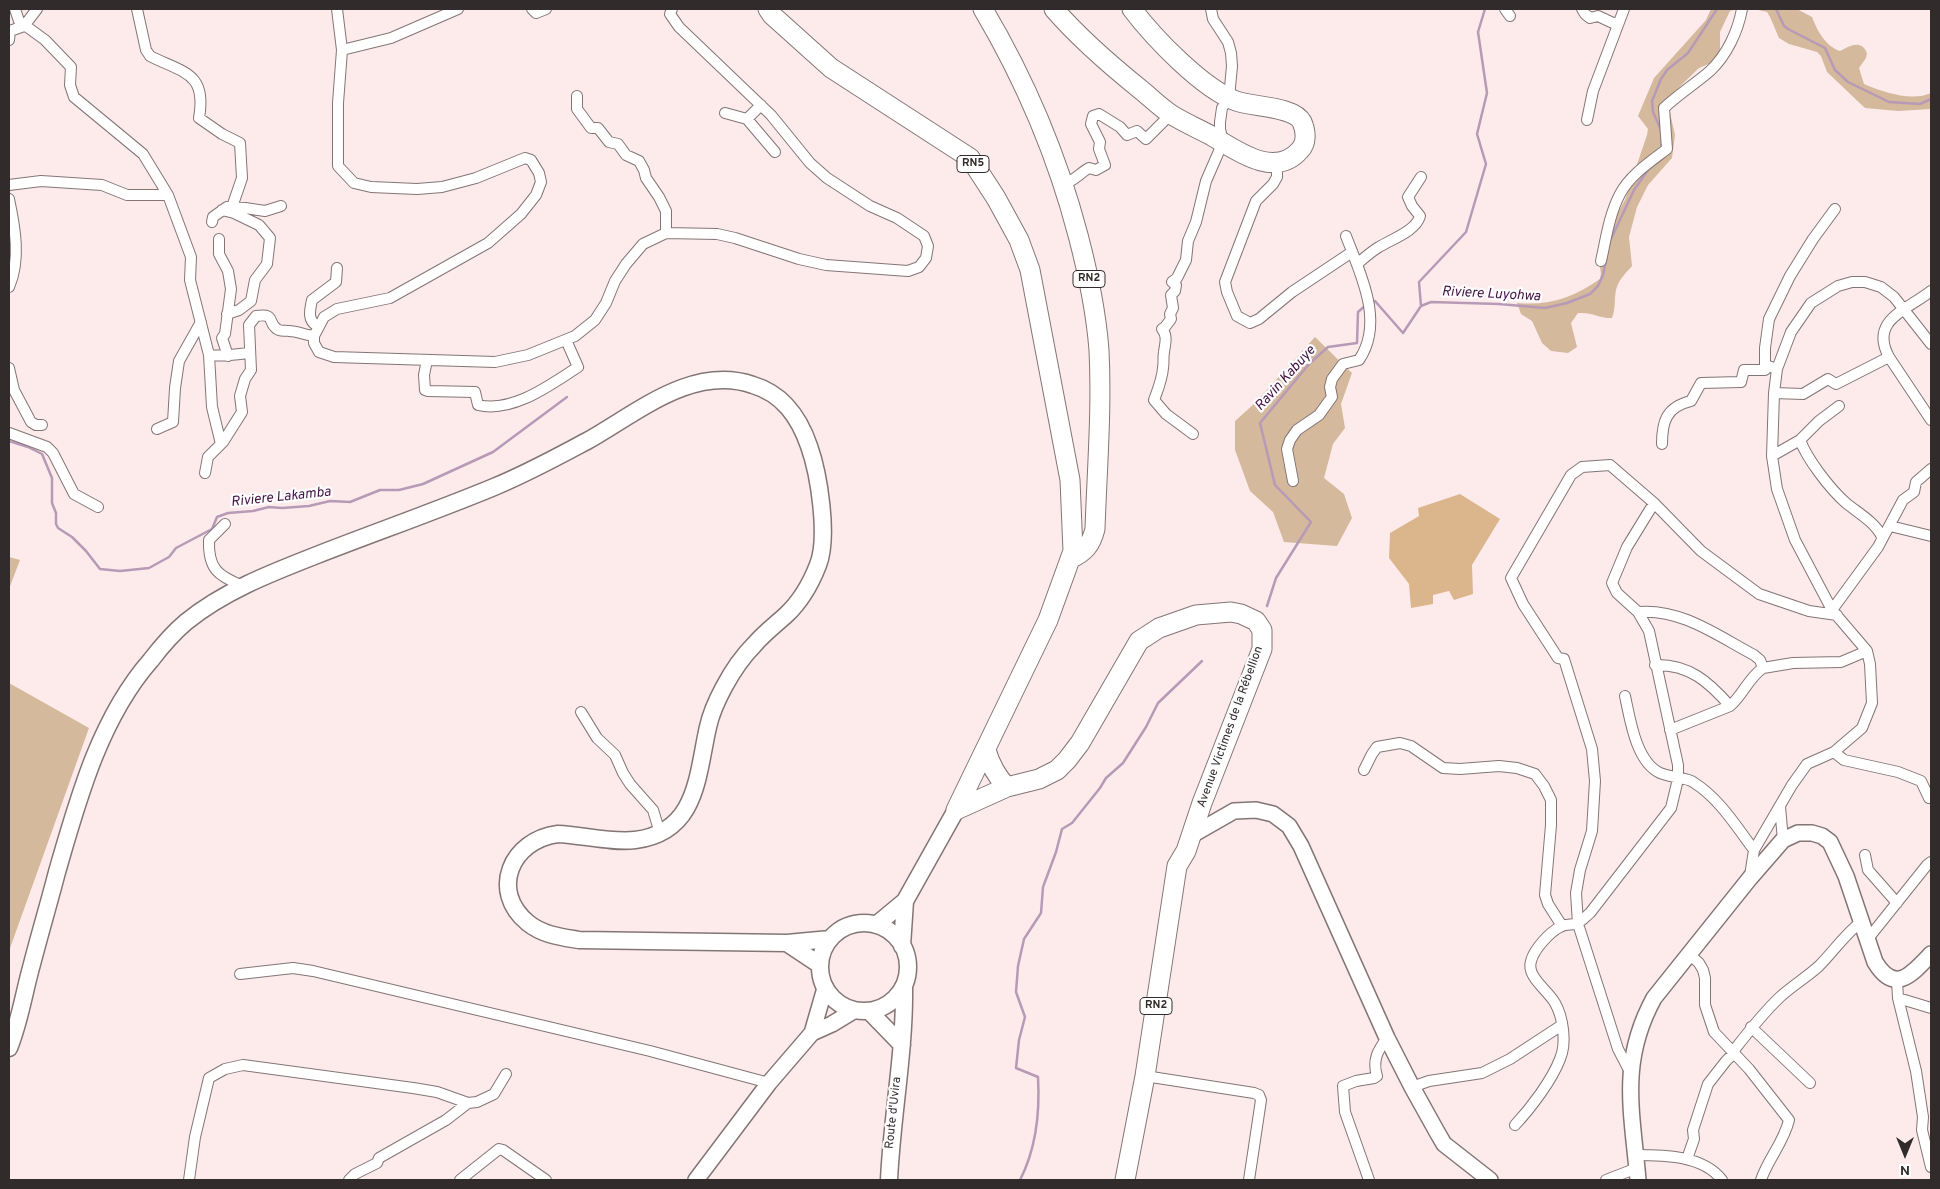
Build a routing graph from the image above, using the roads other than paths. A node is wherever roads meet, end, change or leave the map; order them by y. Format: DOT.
graph roads {
  1 [pos="15,9"];
  2 [pos="37,9"];
  3 [pos="137,9"];
  4 [pos="337,9"];
  5 [pos="458,9"];
  6 [pos="532,9"];
  7 [pos="546,9"];
  8 [pos="672,9"];
  9 [pos="768,9"];
  10 [pos="983,9"];
  11 [pos="1054,9"];
  12 [pos="1132,9"];
  13 [pos="1211,9"];
  14 [pos="1582,9"];
  15 [pos="1624,9"];
  16 [pos="1742,9"];
  17 [pos="1617,23"];
  18 [pos="24,26"];
  19 [pos="9,40"];
  20 [pos="342,50"];
  21 [pos="577,96"];
  22 [pos="1229,98"];
  23 [pos="762,105"];
  24 [pos="726,113"];
  25 [pos="1171,114"];
  26 [pos="747,119"];
  27 [pos="1587,120"];
  28 [pos="1223,142"];
  29 [pos="775,152"];
  30 [pos="1278,163"];
  31 [pos="1421,178"];
  32 [pos="1063,184"];
  33 [pos="9,186"];
  34 [pos="168,196"];
  35 [pos="9,199"];
  36 [pos="281,206"];
  37 [pos="227,209"];
  38 [pos="1835,209"];
  39 [pos="212,222"];
  40 [pos="666,233"];
  41 [pos="1346,236"];
  42 [pos="218,239"];
  43 [pos="1352,252"];
  44 [pos="1601,261"];
  45 [pos="1357,264"];
  46 [pos="337,268"];
  47 [pos="9,287"];
  48 [pos="1931,291"];
  49 [pos="1904,309"];
  50 [pos="227,314"];
  51 [pos="201,322"];
  52 [pos="315,331"];
  53 [pos="566,340"];
  54 [pos="1931,344"];
  55 [pos="250,353"];
  56 [pos="209,355"];
  57 [pos="228,356"];
  58 [pos="1890,358"];
  59 [pos="427,360"];
  60 [pos="9,368"];
  61 [pos="1772,368"];
  62 [pos="1774,393"];
  63 [pos="1839,406"];
  64 [pos="1931,420"];
  65 [pos="42,425"];
  66 [pos="157,429"];
  67 [pos="9,433"];
  68 [pos="1193,434"];
  69 [pos="1800,440"];
  70 [pos="221,444"];
  71 [pos="1662,444"];
  72 [pos="1772,456"];
  73 [pos="1931,468"];
  74 [pos="206,473"];
  75 [pos="1293,481"];
  76 [pos="1654,503"];
  77 [pos="98,507"];
  78 [pos="225,524"];
  79 [pos="1890,526"];
  80 [pos="1931,536"];
  81 [pos="1882,537"];
  82 [pos="1070,558"];
  83 [pos="243,586"];
  84 [pos="1638,612"];
  85 [pos="1835,612"];
  86 [pos="1867,651"];
  87 [pos="1656,665"];
  88 [pos="1763,668"];
  89 [pos="1625,696"];
  90 [pos="1730,706"];
  91 [pos="581,712"];
  92 [pos="1670,730"];
  93 [pos="986,750"];
  94 [pos="1834,752"];
  95 [pos="1364,770"];
  96 [pos="1678,779"];
  97 [pos="1007,787"];
  98 [pos="1929,798"];
  99 [pos="1780,807"];
  100 [pos="956,810"];
  101 [pos="660,833"];
  102 [pos="1192,835"];
  103 [pos="1783,840"];
  104 [pos="1754,850"];
  105 [pos="1865,855"];
  106 [pos="1931,862"];
  107 [pos="1750,878"];
  108 [pos="904,901"];
  109 [pos="1897,903"];
  110 [pos="1861,922"];
  111 [pos="1578,924"];
  112 [pos="876,925"];
  113 [pos="1562,926"];
  114 [pos="830,939"];
  115 [pos="1867,940"];
  116 [pos="787,943"];
  117 [pos="902,946"];
  118 [pos="1689,954"];
  119 [pos="1931,954"];
  120 [pos="820,965"];
  121 [pos="240,974"];
  122 [pos="1897,981"];
  123 [pos="904,986"];
  124 [pos="826,988"];
  125 [pos="1898,998"];
  126 [pos="1931,1008"];
  127 [pos="862,1010"];
  128 [pos="1562,1025"];
  129 [pos="1751,1027"];
  130 [pos="812,1033"];
  131 [pos="1387,1038"];
  132 [pos="902,1045"];
  133 [pos="9,1048"];
  134 [pos="1734,1053"];
  135 [pos="1630,1072"];
  136 [pos="506,1074"];
  137 [pos="1145,1076"];
  138 [pos="769,1082"];
  139 [pos="1810,1083"];
  140 [pos="1412,1087"];
  141 [pos="468,1103"];
  142 [pos="1515,1125"];
  143 [pos="1687,1158"];
  144 [pos="1931,1167"];
  145 [pos="1636,1168"];
  146 [pos="189,1180"];
  147 [pos="349,1180"];
  148 [pos="460,1180"];
  149 [pos="543,1180"];
  150 [pos="696,1180"];
  151 [pos="889,1180"];
  152 [pos="1125,1180"];
  153 [pos="1249,1180"];
  154 [pos="1369,1180"];
  155 [pos="1490,1180"];
  156 [pos="1606,1180"];
  157 [pos="1722,1180"];
  158 [pos="1761,1180"];
  1 -- 18 [label="street"];
  2 -- 18 [label="street"];
  3 -- 37 [label="street"];
  4 -- 20 [label="street"];
  5 -- 20 [label="street"];
  6 -- 7 [label="street"];
  8 -- 23 [label="street"];
  9 -- 82 [label="highway, RN5"];
  10 -- 32 [label="highway, RN2"];
  11 -- 25 [label="highway"];
  12 -- 22 [label="highway"];
  13 -- 22 [label="street"];
  14 -- 17 [label="street"];
  15 -- 17 [label="street"];
  16 -- 44 [label="street"];
  17 -- 27 [label="street"];
  18 -- 19 [label="street"];
  18 -- 34 [label="street"];
  20 -- 52 [label="street"];
  21 -- 40 [label="street"];
  22 -- 28 [label="street"];
  22 -- 30 [label="highway"];
  23 -- 26 [label="street"];
  23 -- 40 [label="street"];
  24 -- 26 [label="street"];
  25 -- 28 [label="highway"];
  25 -- 32 [label="street"];
  26 -- 29 [label="street"];
  28 -- 30 [label="highway"];
  28 -- 68 [label="street"];
  30 -- 43 [label="street"];
  31 -- 45 [label="street"];
  32 -- 82 [label="highway, RN2"];
  33 -- 34 [label="street"];
  34 -- 51 [label="street"];
  35 -- 47 [label="street"];
  36 -- 37 [label="street"];
  37 -- 39 [label="street"];
  37 -- 50 [label="street"];
  38 -- 61 [label="street"];
  40 -- 53 [label="street"];
  41 -- 43 [label="street"];
  42 -- 50 [label="street"];
  43 -- 45 [label="street"];
  45 -- 75 [label="street"];
  46 -- 52 [label="street"];
  48 -- 49 [label="street"];
  49 -- 54 [label="street"];
  49 -- 58 [label="street"];
  49 -- 61 [label="street"];
  50 -- 57 [label="street"];
  51 -- 56 [label="street"];
  51 -- 66 [label="street"];
  52 -- 55 [label="street"];
  52 -- 59 [label="street"];
  53 -- 59 [label="street"];
  53 -- 59 [label="street"];
  55 -- 57 [label="street"];
  55 -- 70 [label="street"];
  56 -- 57 [label="street"];
  56 -- 70 [label="street"];
  58 -- 62 [label="street"];
  58 -- 64 [label="street"];
  60 -- 65 [label="street"];
  61 -- 62 [label="street"];
  61 -- 71 [label="street"];
  62 -- 72 [label="street"];
  63 -- 69 [label="street"];
  67 -- 77 [label="street"];
  69 -- 72 [label="street"];
  69 -- 81 [label="street"];
  70 -- 74 [label="street"];
  72 -- 85 [label="street"];
  73 -- 79 [label="street"];
  76 -- 84 [label="street"];
  76 -- 85 [label="street"];
  76 -- 111 [label="street"];
  78 -- 83 [label="street"];
  79 -- 80 [label="street"];
  79 -- 81 [label="street"];
  81 -- 85 [label="street"];
  82 -- 93 [label="highway"];
  83 -- 101 [label="main road"];
  83 -- 133 [label="main road"];
  84 -- 87 [label="street"];
  84 -- 88 [label="street"];
  85 -- 86 [label="street"];
  86 -- 88 [label="street"];
  86 -- 94 [label="street"];
  87 -- 90 [label="street"];
  87 -- 92 [label="street"];
  88 -- 90 [label="street"];
  89 -- 96 [label="street"];
  90 -- 92 [label="street"];
  91 -- 101 [label="street"];
  92 -- 96 [label="street"];
  93 -- 97 [label="highway"];
  93 -- 100 [label="highway"];
  94 -- 98 [label="street"];
  94 -- 99 [label="street"];
  95 -- 113 [label="street"];
  96 -- 104 [label="street"];
  96 -- 111 [label="street"];
  97 -- 100 [label="highway, Avenue Victimes de la Rébellion / RN2"];
  97 -- 102 [label="highway, Avenue Victimes de la Rébellion / RN2"];
  99 -- 103 [label="street"];
  99 -- 104 [label="street"];
  100 -- 108 [label="main road"];
  101 -- 116 [label="main road"];
  102 -- 131 [label="street, Avenue Victimes de la Rébellion"];
  102 -- 137 [label="highway, Avenue Victimes de la Rébellion / RN2"];
  103 -- 107 [label="street"];
  103 -- 110 [label="street"];
  104 -- 107 [label="street"];
  105 -- 109 [label="street"];
  106 -- 109 [label="street"];
  107 -- 118 [label="street"];
  108 -- 112 [label="main road"];
  108 -- 117 [label="main road"];
  109 -- 115 [label="street"];
  110 -- 115 [label="street"];
  110 -- 129 [label="street"];
  111 -- 113 [label="street"];
  111 -- 135 [label="street"];
  112 -- 114 [label="main road"];
  112 -- 117 [label="main road"];
  113 -- 128 [label="street"];
  114 -- 116 [label="main road"];
  114 -- 120 [label="main road"];
  115 -- 122 [label="street"];
  116 -- 120 [label="main road"];
  117 -- 123 [label="main road"];
  118 -- 134 [label="street"];
  118 -- 135 [label="street"];
  119 -- 122 [label="street"];
  120 -- 124 [label="main road"];
  121 -- 138 [label="street"];
  122 -- 125 [label="street"];
  123 -- 127 [label="main road"];
  123 -- 132 [label="main road, Route d'Uvira"];
  124 -- 127 [label="main road"];
  124 -- 130 [label="street"];
  125 -- 126 [label="street"];
  125 -- 144 [label="street"];
  127 -- 130 [label="street"];
  127 -- 132 [label="main road"];
  128 -- 140 [label="street"];
  128 -- 142 [label="street"];
  129 -- 134 [label="street"];
  129 -- 139 [label="street"];
  130 -- 138 [label="street"];
  131 -- 140 [label="street, Avenue Victimes de la Rébellion"];
  131 -- 154 [label="street"];
  132 -- 151 [label="main road, Route d'Uvira"];
  134 -- 143 [label="street"];
  134 -- 158 [label="street"];
  135 -- 145 [label="street"];
  136 -- 141 [label="street"];
  137 -- 152 [label="highway, Avenue Victimes de la Rébellion / RN2"];
  137 -- 153 [label="street"];
  138 -- 150 [label="street"];
  140 -- 155 [label="street, Avenue Victimes de la Rébellion"];
  141 -- 146 [label="street"];
  141 -- 147 [label="street"];
  143 -- 145 [label="street"];
  143 -- 157 [label="street"];
  145 -- 156 [label="street"];
  148 -- 149 [label="street"];
}
